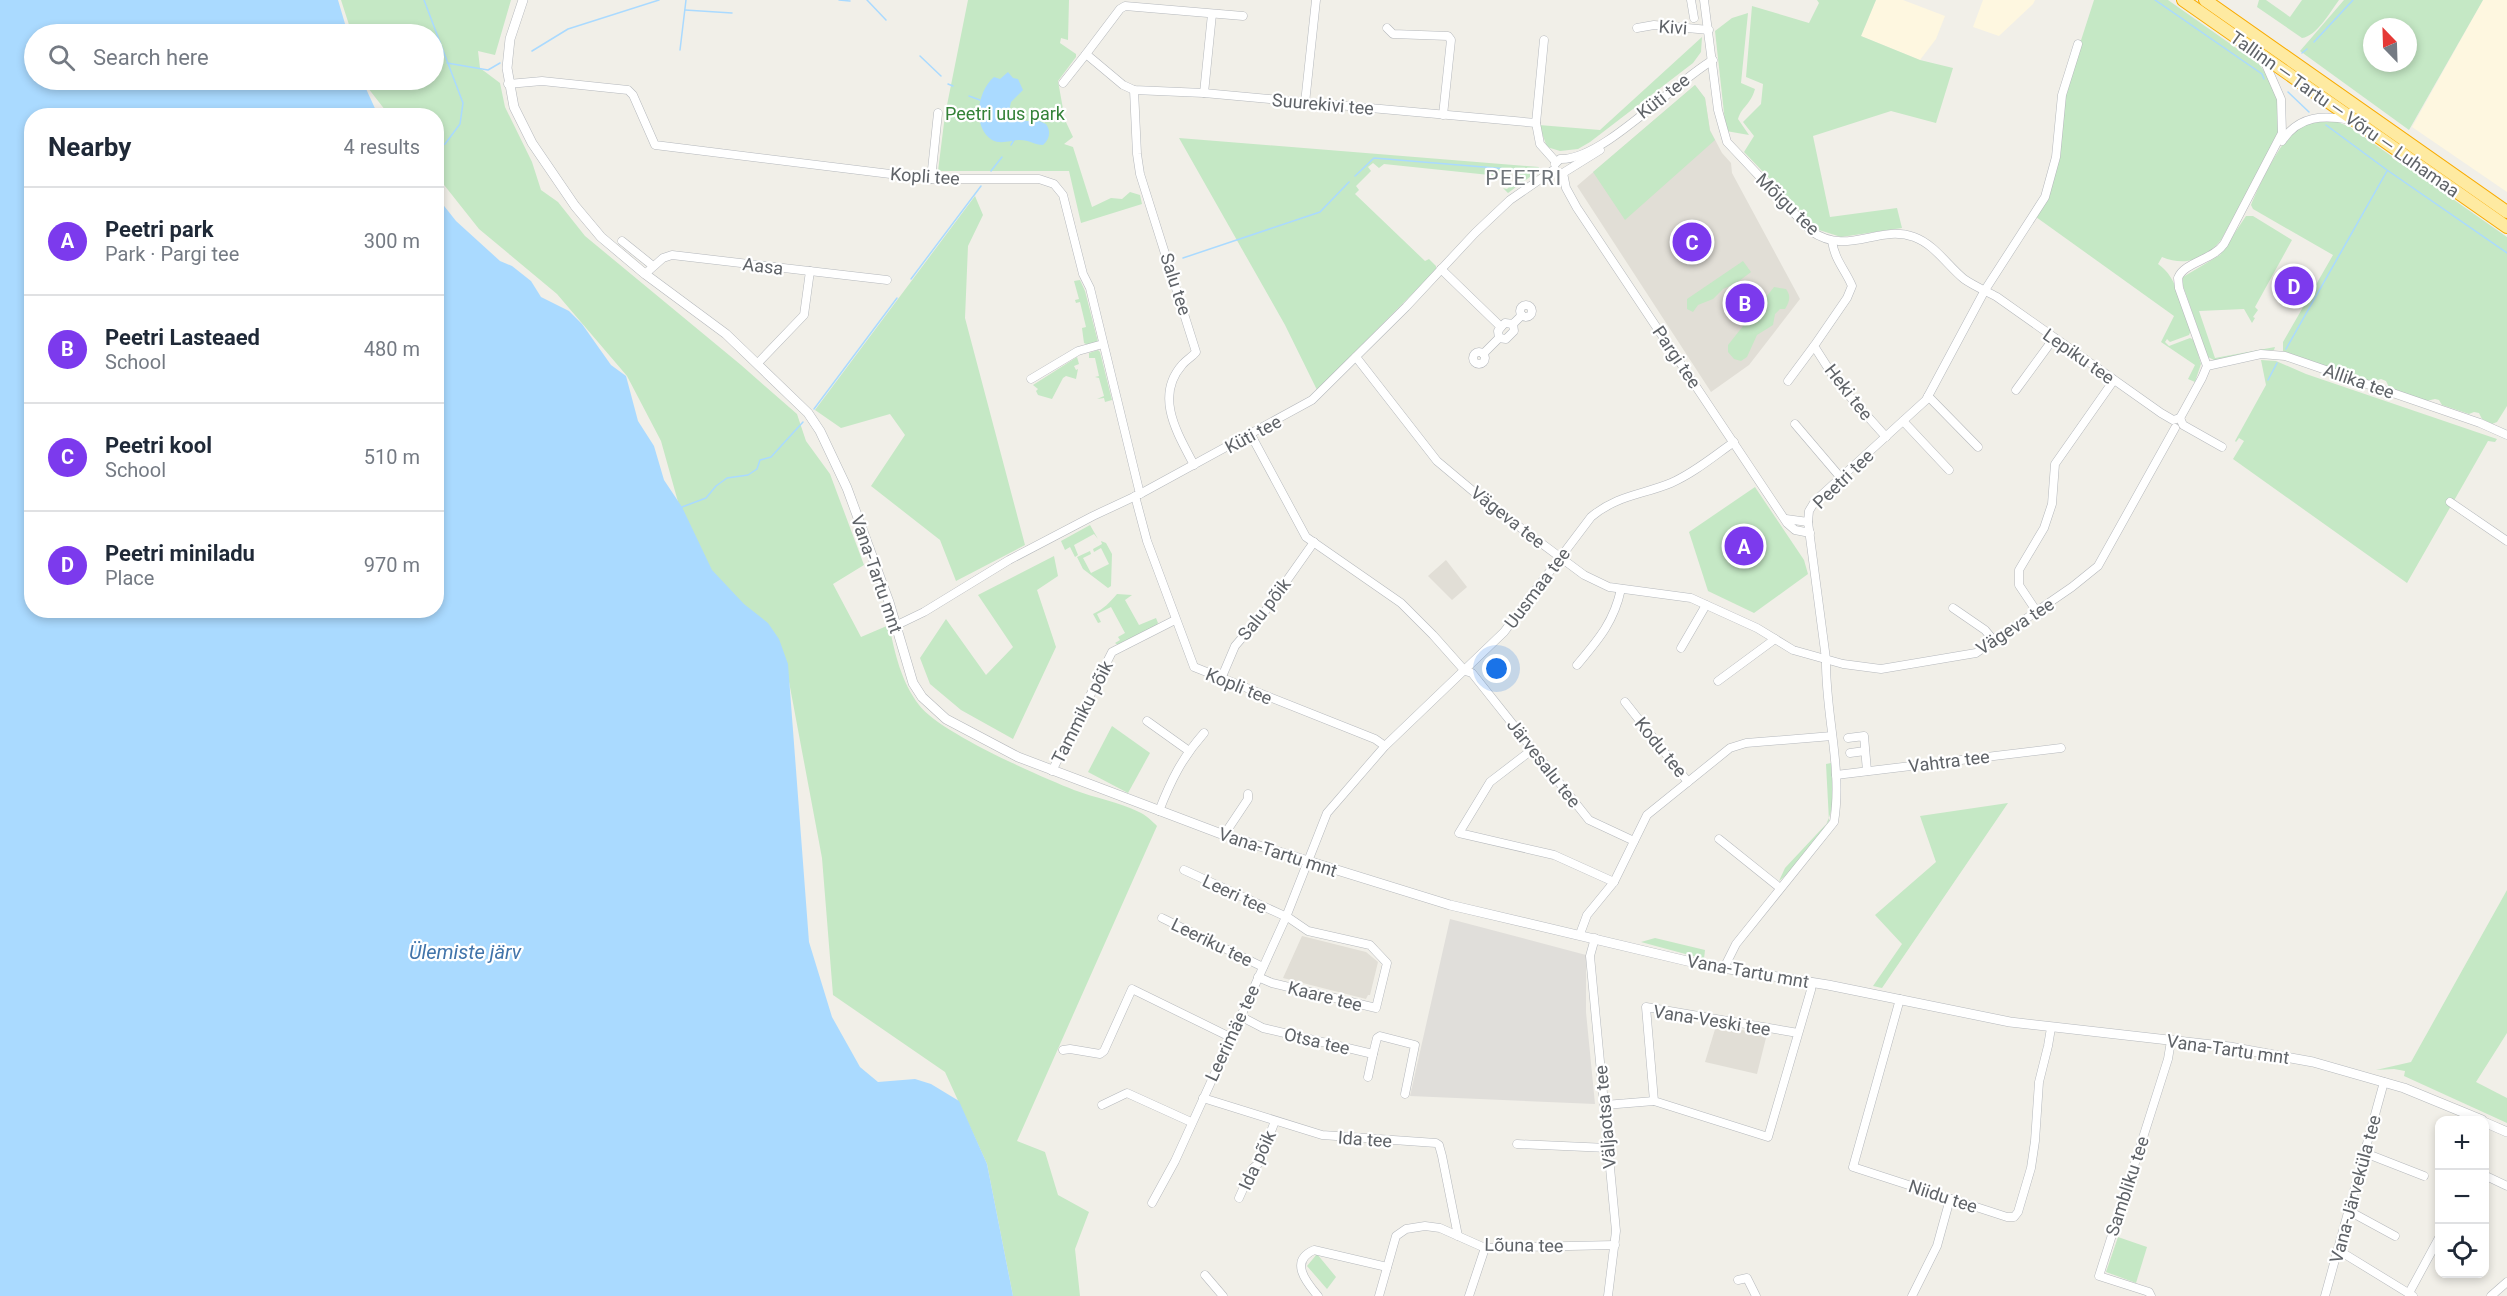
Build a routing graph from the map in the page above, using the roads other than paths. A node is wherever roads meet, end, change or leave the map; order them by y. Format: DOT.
graph roads {
  1 [pos="523,0"];
  2 [pos="1316,0"];
  3 [pos="1691,0"];
  4 [pos="1704,0"];
  5 [pos="2182,0"];
  6 [pos="2205,0"];
  7 [pos="1212,14"];
  8 [pos="1243,16"];
  9 [pos="1694,18"];
  10 [pos="1387,28"];
  11 [pos="1637,28"];
  12 [pos="1708,30"];
  13 [pos="1544,40"];
  14 [pos="2078,44"];
  15 [pos="1086,54"];
  16 [pos="2262,56"];
  17 [pos="1713,60"];
  18 [pos="1063,83"];
  19 [pos="508,84"];
  20 [pos="1134,90"];
  21 [pos="1204,93"];
  22 [pos="1305,103"];
  23 [pos="938,113"];
  24 [pos="1443,115"];
  25 [pos="2355,121"];
  26 [pos="1536,123"];
  27 [pos="1562,167"];
  28 [pos="2266,168"];
  29 [pos="931,179"];
  30 [pos="2507,212"];
  31 [pos="2507,227"];
  32 [pos="622,241"];
  33 [pos="1832,241"];
  34 [pos="653,266"];
  35 [pos="1441,269"];
  36 [pos="810,271"];
  37 [pos="645,274"];
  38 [pos="887,280"];
  39 [pos="1985,290"];
  40 [pos="1522,315"];
  41 [pos="1513,324"];
  42 [pos="1501,327"];
  43 [pos="1499,338"];
  44 [pos="2054,338"];
  45 [pos="1103,344"];
  46 [pos="1814,346"];
  47 [pos="1483,354"];
  48 [pos="1356,357"];
  49 [pos="758,363"];
  50 [pos="2206,366"];
  51 [pos="1031,379"];
  52 [pos="2114,380"];
  53 [pos="1788,381"];
  54 [pos="2016,390"];
  55 [pos="1928,396"];
  56 [pos="1903,422"];
  57 [pos="2178,423"];
  58 [pos="1795,424"];
  59 [pos="1251,435"];
  60 [pos="2507,435"];
  61 [pos="1886,437"];
  62 [pos="1734,442"];
  63 [pos="1978,447"];
  64 [pos="2222,447"];
  65 [pos="1194,465"];
  66 [pos="1949,470"];
  67 [pos="1841,478"];
  68 [pos="1138,495"];
  69 [pos="2450,502"];
  70 [pos="1786,519"];
  71 [pos="1808,522"];
  72 [pos="1810,533"];
  73 [pos="2507,541"];
  74 [pos="1314,542"];
  75 [pos="1560,557"];
  76 [pos="1620,589"];
  77 [pos="1706,605"];
  78 [pos="1953,608"];
  79 [pos="2037,612"];
  80 [pos="1175,620"];
  81 [pos="897,625"];
  82 [pos="1775,639"];
  83 [pos="1995,642"];
  84 [pos="1681,648"];
  85 [pos="1826,659"];
  86 [pos="1577,665"];
  87 [pos="1465,670"];
  88 [pos="1221,679"];
  89 [pos="1718,681"];
  90 [pos="1625,702"];
  91 [pos="1147,721"];
  92 [pos="1204,733"];
  93 [pos="1832,736"];
  94 [pos="1848,738"];
  95 [pos="1385,746"];
  96 [pos="2061,748"];
  97 [pos="1533,749"];
  98 [pos="1189,751"];
  99 [pos="1865,751"];
  100 [pos="1850,753"];
  101 [pos="1052,771"];
  102 [pos="1867,771"];
  103 [pos="1836,775"];
  104 [pos="1688,782"];
  105 [pos="1248,794"];
  106 [pos="1159,811"];
  107 [pos="1224,835"];
  108 [pos="1719,839"];
  109 [pos="1634,841"];
  110 [pos="1309,862"];
  111 [pos="1184,870"];
  112 [pos="1614,882"];
  113 [pos="1780,888"];
  114 [pos="1286,917"];
  115 [pos="1162,918"];
  116 [pos="1580,934"];
  117 [pos="1595,938"];
  118 [pos="1263,967"];
  119 [pos="1724,968"];
  120 [pos="1258,976"];
  121 [pos="1812,982"];
  122 [pos="1900,999"];
  123 [pos="1240,1016"];
  124 [pos="2050,1028"];
  125 [pos="1798,1033"];
  126 [pos="1230,1037"];
  127 [pos="2171,1041"];
  128 [pos="1063,1050"];
  129 [pos="1373,1054"];
  130 [pos="1368,1077"];
  131 [pos="2384,1082"];
  132 [pos="1405,1094"];
  133 [pos="1203,1098"];
  134 [pos="1654,1101"];
  135 [pos="1102,1105"];
  136 [pos="1605,1105"];
  137 [pos="2471,1116"];
  138 [pos="1191,1122"];
  139 [pos="1275,1122"];
  140 [pos="2489,1124"];
  141 [pos="2507,1132"];
  142 [pos="1517,1144"];
  143 [pos="1608,1148"];
  144 [pos="2365,1153"];
  145 [pos="2424,1176"];
  146 [pos="2489,1177"];
  147 [pos="2507,1186"];
  148 [pos="1239,1198"];
  149 [pos="1950,1199"];
  150 [pos="1152,1203"];
  151 [pos="2349,1210"];
  152 [pos="1458,1236"];
  153 [pos="2395,1236"];
  154 [pos="2435,1244"];
  155 [pos="1615,1245"];
  156 [pos="1485,1248"];
  157 [pos="2338,1250"];
  158 [pos="1387,1267"];
  159 [pos="1205,1275"];
  160 [pos="1738,1280"];
  161 [pos="2507,1282"];
  162 [pos="2411,1294"];
  163 [pos="1223,1296"];
  164 [pos="1318,1296"];
  165 [pos="1378,1296"];
  166 [pos="1469,1296"];
  167 [pos="1608,1296"];
  168 [pos="1756,1296"];
  169 [pos="1912,1296"];
  170 [pos="2151,1296"];
  171 [pos="2325,1296"];
  172 [pos="2491,1296"];
  1 -- 19 [label="street, Vana-Tartu mnt"];
  2 -- 22 [label="street"];
  3 -- 9 [label="street"];
  4 -- 12 [label="street, Mõigu tee"];
  5 -- 16 [label="highway, Tallinn — Tartu — Võru — Luhamaa"];
  6 -- 30 [label="highway, Tallinn — Tartu — Võru — Luhamaa"];
  7 -- 8 [label="street"];
  7 -- 15 [label="street"];
  7 -- 21 [label="street"];
  10 -- 24 [label="street"];
  11 -- 12 [label="street, Kivi"];
  12 -- 17 [label="street, Mõigu tee"];
  13 -- 26 [label="street"];
  14 -- 39 [label="street, Peetri tee"];
  15 -- 18 [label="street"];
  15 -- 20 [label="street"];
  16 -- 25 [label="highway, Tallinn — Tartu — Võru — Luhamaa"];
  16 -- 28 [label="street"];
  17 -- 27 [label="street, Küti tee"];
  17 -- 33 [label="street, Mõigu tee"];
  19 -- 29 [label="street, Kopli tee"];
  19 -- 37 [label="street, Vana-Tartu mnt"];
  20 -- 21 [label="street, Suurekivi tee"];
  20 -- 65 [label="street, Salu tee"];
  21 -- 22 [label="street, Suurekivi tee"];
  22 -- 24 [label="street, Suurekivi tee"];
  23 -- 29 [label="street"];
  24 -- 26 [label="street, Suurekivi tee"];
  25 -- 28 [label="street"];
  25 -- 31 [label="highway, Tallinn — Tartu — Võru — Luhamaa"];
  26 -- 27 [label="street"];
  27 -- 35 [label="street, Küti tee"];
  27 -- 62 [label="street, Pargi tee"];
  28 -- 50 [label="street"];
  29 -- 45 [label="street, Kopli tee"];
  32 -- 34 [label="street"];
  33 -- 39 [label="street, Mõigu tee"];
  33 -- 46 [label="street, Heki tee"];
  34 -- 36 [label="street, Aasa"];
  34 -- 37 [label="street, Aasa"];
  35 -- 42 [label="street"];
  35 -- 48 [label="street, Küti tee"];
  36 -- 38 [label="street, Aasa"];
  36 -- 49 [label="street"];
  37 -- 49 [label="street, Vana-Tartu mnt"];
  39 -- 44 [label="street, Lepiku tee"];
  39 -- 55 [label="street, Peetri tee"];
  40 -- 41 [label="street"];
  41 -- 42 [label="street"];
  41 -- 43 [label="street"];
  42 -- 43 [label="street"];
  43 -- 47 [label="street"];
  44 -- 52 [label="street, Lepiku tee"];
  44 -- 54 [label="street"];
  45 -- 51 [label="street"];
  45 -- 68 [label="street, Kopli tee"];
  46 -- 53 [label="street, Heki tee"];
  46 -- 61 [label="street, Heki tee"];
  48 -- 59 [label="street, Küti tee"];
  48 -- 75 [label="street, Vägeva tee"];
  49 -- 81 [label="street, Vana-Tartu mnt"];
  50 -- 57 [label="street, Vägeva tee"];
  50 -- 60 [label="street, Allika tee"];
  52 -- 57 [label="street, Lepiku tee"];
  52 -- 79 [label="street"];
  55 -- 56 [label="street, Peetri tee"];
  55 -- 63 [label="street"];
  56 -- 61 [label="street, Peetri tee"];
  56 -- 66 [label="street"];
  57 -- 64 [label="street, Lepiku tee"];
  57 -- 79 [label="street, Vägeva tee"];
  58 -- 67 [label="street"];
  59 -- 65 [label="street, Küti tee"];
  59 -- 74 [label="street"];
  61 -- 67 [label="street, Peetri tee"];
  62 -- 70 [label="street, Pargi tee"];
  62 -- 75 [label="street, Uusmaa tee"];
  65 -- 68 [label="street, Küti tee"];
  67 -- 71 [label="street, Peetri tee"];
  68 -- 80 [label="street, Kopli tee"];
  68 -- 81 [label="street, Küti tee"];
  69 -- 73 [label="street"];
  70 -- 71 [label="street"];
  70 -- 72 [label="street"];
  71 -- 72 [label="street, Peetri tee"];
  72 -- 85 [label="street, Peetri tee"];
  74 -- 87 [label="street"];
  74 -- 88 [label="street, Salu põik"];
  75 -- 76 [label="street, Vägeva tee"];
  75 -- 87 [label="street, Uusmaa tee"];
  76 -- 77 [label="street, Vägeva tee"];
  76 -- 86 [label="street"];
  77 -- 82 [label="street, Vägeva tee"];
  77 -- 84 [label="street"];
  78 -- 83 [label="street"];
  79 -- 83 [label="street, Vägeva tee"];
  80 -- 88 [label="street, Kopli tee"];
  80 -- 101 [label="street, Tammiku põik"];
  81 -- 101 [label="street, Vana-Tartu mnt"];
  82 -- 85 [label="street, Vägeva tee"];
  82 -- 89 [label="street"];
  83 -- 85 [label="street, Vägeva tee"];
  85 -- 93 [label="street, Peetri tee"];
  87 -- 95 [label="street, Uusmaa tee"];
  87 -- 97 [label="street, Järvesalu tee"];
  88 -- 95 [label="street, Kopli tee"];
  90 -- 104 [label="street, Kodu tee"];
  91 -- 98 [label="street"];
  92 -- 98 [label="street"];
  93 -- 103 [label="street, Peetri tee"];
  93 -- 104 [label="street, Kodu tee"];
  94 -- 99 [label="street"];
  95 -- 110 [label="street, Uusmaa tee"];
  96 -- 102 [label="street, Vahtra tee"];
  97 -- 109 [label="street, Järvesalu tee"];
  97 -- 112 [label="street"];
  98 -- 106 [label="street"];
  99 -- 100 [label="street"];
  99 -- 102 [label="street"];
  101 -- 106 [label="street, Vana-Tartu mnt"];
  102 -- 103 [label="street, Vahtra tee"];
  103 -- 113 [label="street, Peetri tee"];
  104 -- 109 [label="street"];
  105 -- 107 [label="street"];
  106 -- 107 [label="street, Vana-Tartu mnt"];
  107 -- 110 [label="street, Vana-Tartu mnt"];
  108 -- 113 [label="street"];
  109 -- 112 [label="street"];
  110 -- 114 [label="street, Leerimäe tee"];
  110 -- 116 [label="street, Vana-Tartu mnt"];
  111 -- 114 [label="street, Leeri tee"];
  112 -- 116 [label="street"];
  113 -- 119 [label="street, Peetri tee"];
  114 -- 118 [label="street, Leerimäe tee"];
  114 -- 120 [label="street, Kaare tee"];
  115 -- 118 [label="street, Leeriku tee"];
  116 -- 117 [label="street, Vana-Tartu mnt"];
  117 -- 119 [label="street, Vana-Tartu mnt"];
  117 -- 136 [label="street, Väljaotsa tee"];
  118 -- 120 [label="street, Leerimäe tee"];
  119 -- 121 [label="street, Vana-Tartu mnt"];
  120 -- 123 [label="street, Leerimäe tee"];
  121 -- 122 [label="street, Vana-Tartu mnt"];
  121 -- 125 [label="street, Vana-Veski tee"];
  122 -- 124 [label="street, Vana-Tartu mnt"];
  122 -- 149 [label="street, Niidu tee"];
  123 -- 126 [label="street, Leerimäe tee"];
  123 -- 129 [label="street, Otsa tee"];
  124 -- 127 [label="street, Vana-Tartu mnt"];
  124 -- 149 [label="street, Niidu tee"];
  125 -- 134 [label="street, Vana-Veski tee"];
  125 -- 134 [label="street, Vana-Veski tee"];
  126 -- 128 [label="street"];
  126 -- 133 [label="street, Leerimäe tee"];
  127 -- 131 [label="street, Vana-Tartu mnt"];
  127 -- 170 [label="street, Sambliku tee"];
  129 -- 130 [label="street, Otsa tee"];
  129 -- 132 [label="street"];
  131 -- 137 [label="street, Vana-Tartu mnt"];
  131 -- 144 [label="street, Vana-Järveküla tee"];
  133 -- 138 [label="street, Leerimäe tee"];
  133 -- 139 [label="street, Ida tee"];
  134 -- 136 [label="street, Vana-Veski tee"];
  135 -- 138 [label="street"];
  136 -- 143 [label="street, Väljaotsa tee"];
  138 -- 150 [label="street, Leerimäe tee"];
  139 -- 148 [label="street, Ida põik"];
  139 -- 152 [label="street, Ida tee"];
  140 -- 141 [label="street, Vana-Tartu mnt"];
  142 -- 143 [label="street"];
  143 -- 155 [label="street, Väljaotsa tee"];
  144 -- 145 [label="street"];
  144 -- 151 [label="street, Vana-Järveküla tee"];
  146 -- 147 [label="street"];
  149 -- 169 [label="street"];
  151 -- 153 [label="street"];
  151 -- 157 [label="street, Vana-Järveküla tee"];
  152 -- 156 [label="street, Lõuna tee"];
  152 -- 158 [label="street, Lõuna tee"];
  154 -- 162 [label="street"];
  155 -- 156 [label="street, Lõuna tee"];
  155 -- 167 [label="street, Väljaotsa tee"];
  156 -- 166 [label="street"];
  157 -- 162 [label="street"];
  157 -- 171 [label="street, Vana-Järveküla tee"];
  158 -- 164 [label="street"];
  158 -- 165 [label="street"];
  159 -- 163 [label="street"];
  160 -- 168 [label="street"];
  161 -- 172 [label="street"];
}
